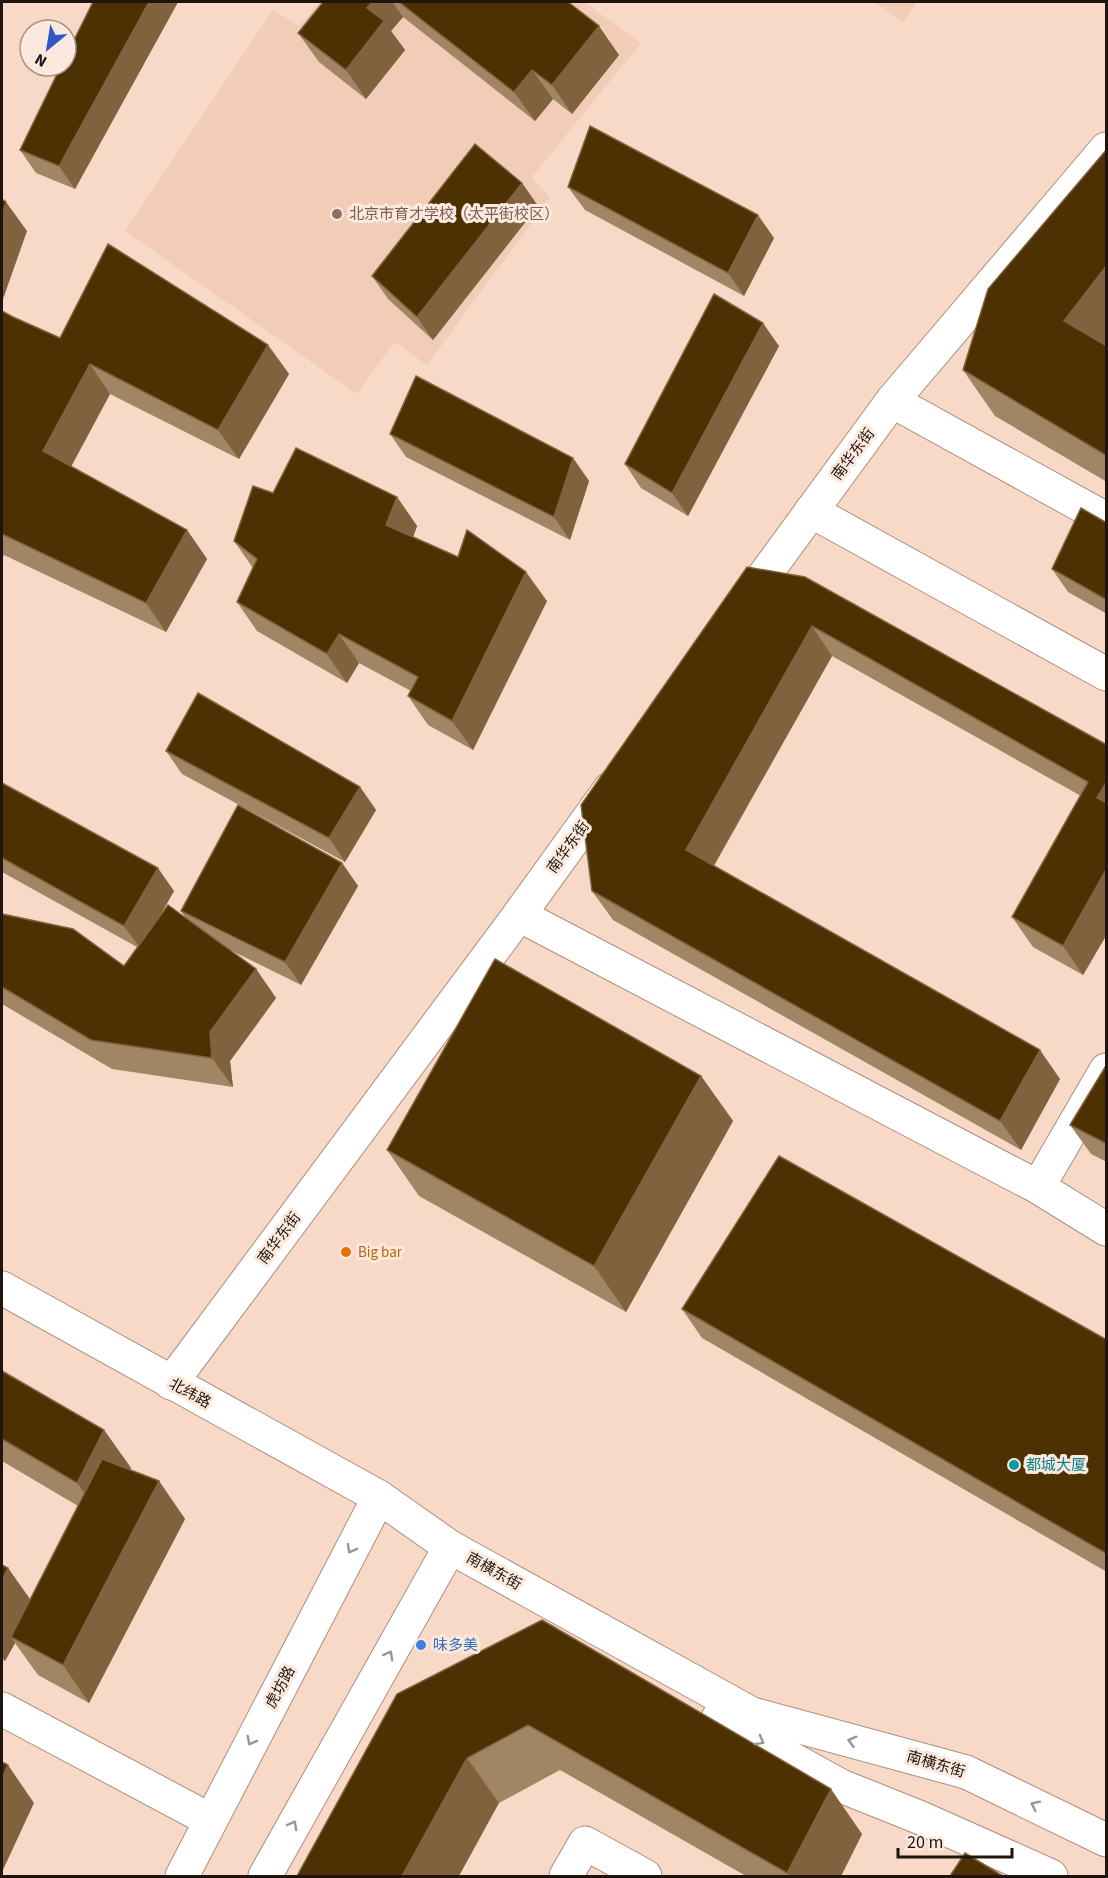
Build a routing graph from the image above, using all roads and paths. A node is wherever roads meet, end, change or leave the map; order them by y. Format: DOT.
graph roads {
  1 [pos="1107,149"];
  2 [pos="892,401"];
  3 [pos="811,511"];
  4 [pos="1107,519"];
  5 [pos="727,626"];
  6 [pos="1107,674"];
  7 [pos="630,761"];
  8 [pos="519,915"];
  9 [pos="1107,1070"];
  10 [pos="1038,1187"];
  11 [pos="1107,1230"];
  12 [pos="2,1288"];
  13 [pos="171,1383"];
  14 [pos="379,1497"];
  15 [pos="450,1546"];
  16 [pos="2,1710"];
  17 [pos="210,1820"];
  18 [pos="1107,1840"];
  19 [pos="182,1876"];
  20 [pos="265,1876"];
  21 [pos="566,1876"];
  22 [pos="645,1876"];
  23 [pos="1051,1876"];
  1 -- 2 [label="street, 南华东街"];
  2 -- 3 [label="street, 南华东街"];
  2 -- 4 [label="street"];
  3 -- 5 [label="street, 南华东街"];
  3 -- 6 [label="street"];
  7 -- 8 [label="street, 南华东街"];
  8 -- 10 [label="street"];
  8 -- 13 [label="street, 南华东街"];
  9 -- 10 [label="street"];
  10 -- 11 [label="street"];
  12 -- 13 [label="street, 北纬路"];
  13 -- 14 [label="street, 北纬路"];
  14 -- 15 [label="street, 北纬路"];
  14 -- 17 [label="street, 虎坊路, one-way"];
  18 -- 15 [label="street, 南横东街, one-way"];
  20 -- 15 [label="street, one-way"];
  15 -- 23 [label="street, 南横东街, one-way"];
  16 -- 17 [label="street"];
  17 -- 19 [label="street, 虎坊路"];
  21 -- 22 [label="street"];
}
